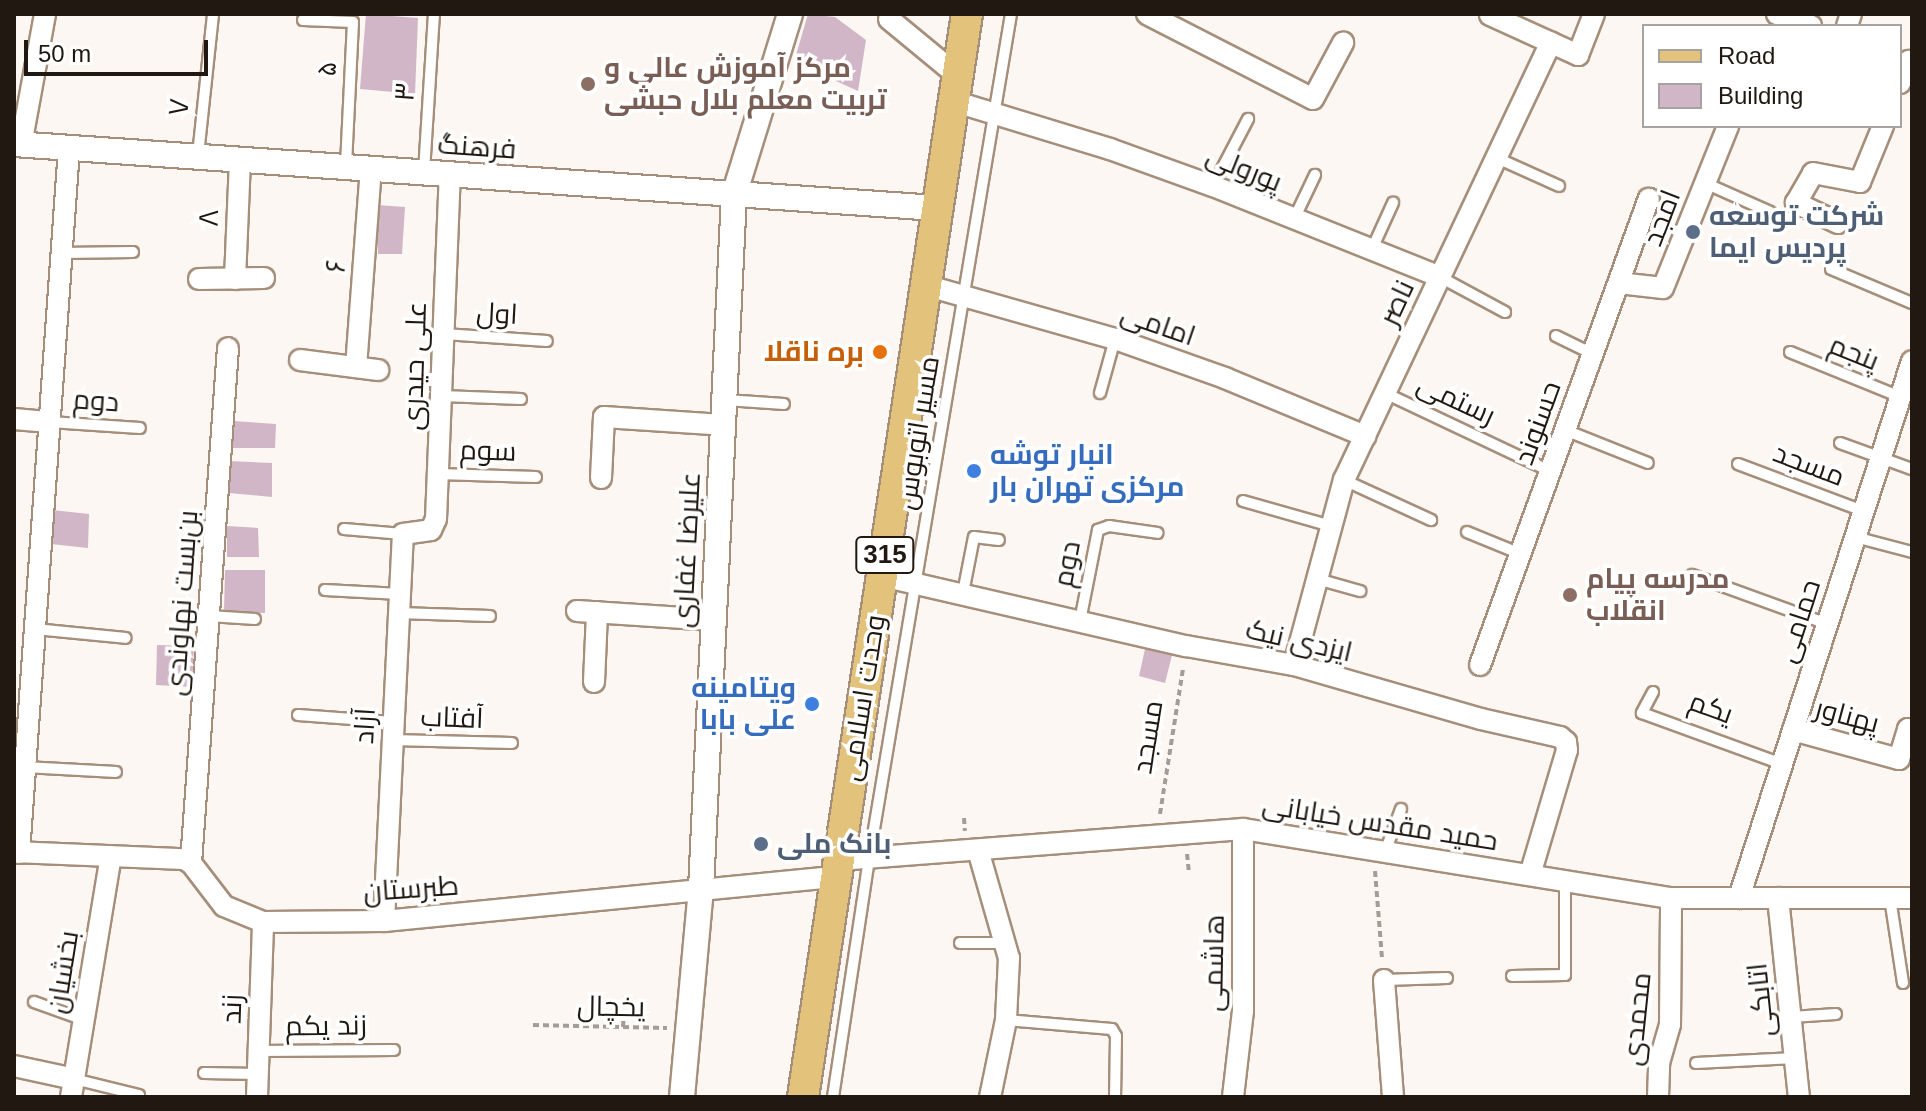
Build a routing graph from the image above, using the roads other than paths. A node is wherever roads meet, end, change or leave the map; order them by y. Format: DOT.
graph roads {
  1 [pos="45,14"];
  2 [pos="213,14"];
  3 [pos="434,14"];
  4 [pos="790,14"];
  5 [pos="967,14"];
  6 [pos="1011,14"];
  7 [pos="1147,14"];
  8 [pos="1594,14"];
  9 [pos="1774,14"];
  10 [pos="1490,15"];
  11 [pos="889,19"];
  12 [pos="303,20"];
  13 [pos="1805,24"];
  14 [pos="1343,43"];
  15 [pos="1551,43"];
  16 [pos="955,88"];
  17 [pos="995,114"];
  18 [pos="1248,119"];
  19 [pos="1727,128"];
  20 [pos="1882,128"];
  21 [pos="18,144"];
  22 [pos="69,148"];
  23 [pos="197,157"];
  24 [pos="1497,158"];
  25 [pos="240,160"];
  26 [pos="346,167"];
  27 [pos="371,169"];
  28 [pos="424,173"];
  29 [pos="450,175"];
  30 [pos="1315,175"];
  31 [pos="1705,183"];
  32 [pos="1213,186"];
  33 [pos="1559,186"];
  34 [pos="734,195"];
  35 [pos="1649,199"];
  36 [pos="1393,203"];
  37 [pos="937,208"];
  38 [pos="1770,212"];
  39 [pos="1294,219"];
  40 [pos="1838,223"];
  41 [pos="1372,249"];
  42 [pos="133,252"];
  43 [pos="62,253"];
  44 [pos="1831,269"];
  45 [pos="1440,277"];
  46 [pos="264,278"];
  47 [pos="199,279"];
  48 [pos="235,279"];
  49 [pos="1619,283"];
  50 [pos="925,285"];
  51 [pos="964,295"];
  52 [pos="1912,303"];
  53 [pos="1505,312"];
  54 [pos="444,334"];
  55 [pos="1556,336"];
  56 [pos="1115,339"];
  57 [pos="547,341"];
  58 [pos="228,348"];
  59 [pos="1790,352"];
  60 [pos="1593,354"];
  61 [pos="300,360"];
  62 [pos="1912,361"];
  63 [pos="356,367"];
  64 [pos="378,370"];
  65 [pos="1100,393"];
  66 [pos="1385,393"];
  67 [pos="442,396"];
  68 [pos="1900,397"];
  69 [pos="521,399"];
  70 [pos="724,400"];
  71 [pos="784,404"];
  72 [pos="14,419"];
  73 [pos="50,422"];
  74 [pos="723,425"];
  75 [pos="140,428"];
  76 [pos="1565,430"];
  77 [pos="1365,436"];
  78 [pos="1840,443"];
  79 [pos="1880,459"];
  80 [pos="1648,463"];
  81 [pos="1738,464"];
  82 [pos="1912,469"];
  83 [pos="1550,471"];
  84 [pos="438,474"];
  85 [pos="536,477"];
  86 [pos="601,478"];
  87 [pos="1344,480"];
  88 [pos="1243,501"];
  89 [pos="1863,511"];
  90 [pos="1431,520"];
  91 [pos="1331,526"];
  92 [pos="344,529"];
  93 [pos="1467,532"];
  94 [pos="1158,533"];
  95 [pos="403,534"];
  96 [pos="1855,537"];
  97 [pos="999,540"];
  98 [pos="1912,552"];
  99 [pos="1521,554"];
  100 [pos="1692,575"];
  101 [pos="882,576"];
  102 [pos="1317,579"];
  103 [pos="917,584"];
  104 [pos="325,590"];
  105 [pos="1360,591"];
  106 [pos="963,593"];
  107 [pos="400,603"];
  108 [pos="209,616"];
  109 [pos="490,616"];
  110 [pos="255,619"];
  111 [pos="714,620"];
  112 [pos="1080,621"];
  113 [pos="1827,624"];
  114 [pos="35,629"];
  115 [pos="126,638"];
  116 [pos="1294,665"];
  117 [pos="1480,665"];
  118 [pos="23,672"];
  119 [pos="594,682"];
  120 [pos="1653,692"];
  121 [pos="298,715"];
  122 [pos="1793,730"];
  123 [pos="1912,730"];
  124 [pos="392,731"];
  125 [pos="512,743"];
  126 [pos="1782,764"];
  127 [pos="25,767"];
  128 [pos="116,772"];
  129 [pos="1401,809"];
  130 [pos="1243,829"];
  131 [pos="978,850"];
  132 [pos="1376,850"];
  133 [pos="16,852"];
  134 [pos="111,856"];
  135 [pos="869,859"];
  136 [pos="191,863"];
  137 [pos="838,868"];
  138 [pos="1530,875"];
  139 [pos="1565,881"];
  140 [pos="701,889"];
  141 [pos="1671,898"];
  142 [pos="1739,898"];
  143 [pos="1778,898"];
  144 [pos="1890,898"];
  145 [pos="1912,898"];
  146 [pos="384,921"];
  147 [pos="263,922"];
  148 [pos="960,943"];
  149 [pos="1005,943"];
  150 [pos="1512,976"];
  151 [pos="1447,978"];
  152 [pos="1384,980"];
  153 [pos="1903,983"];
  154 [pos="34,1002"];
  155 [pos="1836,1014"];
  156 [pos="1792,1017"];
  157 [pos="84,1020"];
  158 [pos="1006,1020"];
  159 [pos="394,1050"];
  160 [pos="259,1051"];
  161 [pos="1795,1058"];
  162 [pos="1696,1063"];
  163 [pos="14,1066"];
  164 [pos="204,1073"];
  165 [pos="258,1074"];
  166 [pos="72,1088"];
  167 [pos="139,1095"];
  168 [pos="257,1097"];
  169 [pos="682,1097"];
  170 [pos="803,1097"];
  171 [pos="833,1097"];
  172 [pos="990,1097"];
  173 [pos="1115,1097"];
  174 [pos="1233,1097"];
  175 [pos="1393,1097"];
  176 [pos="1658,1097"];
  177 [pos="1799,1097"];
  1 -- 21 [label="street"];
  2 -- 23 [label="lane, ۷"];
  3 -- 28 [label="lane, ۳"];
  4 -- 34 [label="street, علیرضا غفاری"];
  5 -- 16 [label="main road, وحدت اسلامی / 315"];
  6 -- 17 [label="lane, مسیر اتوبوس"];
  7 -- 14 [label="street"];
  8 -- 15 [label="street"];
  9 -- 13 [label="street"];
  10 -- 15 [label="street"];
  11 -- 16 [label="street"];
  12 -- 26 [label="lane, ۵"];
  15 -- 24 [label="street, ناصر"];
  16 -- 17 [label="street, پورولی"];
  16 -- 37 [label="main road, وحدت اسلامی / 315"];
  17 -- 32 [label="street, پورولی"];
  17 -- 51 [label="lane, مسیر اتوبوس"];
  18 -- 32 [label="lane"];
  19 -- 31 [label="street, امجد"];
  20 -- 40 [label="street"];
  21 -- 22 [label="street, فرهنگ"];
  22 -- 23 [label="street, فرهنگ"];
  22 -- 43 [label="street"];
  23 -- 25 [label="street, فرهنگ"];
  24 -- 33 [label="lane"];
  24 -- 45 [label="street, ناصر"];
  25 -- 26 [label="street, فرهنگ"];
  25 -- 48 [label="street, ۸"];
  26 -- 27 [label="street, فرهنگ"];
  27 -- 28 [label="street, فرهنگ"];
  27 -- 63 [label="street, ۶"];
  28 -- 29 [label="street, فرهنگ"];
  29 -- 34 [label="street, فرهنگ"];
  29 -- 54 [label="street, علی حیدری"];
  30 -- 39 [label="lane"];
  31 -- 38 [label="lane"];
  31 -- 49 [label="street, امجد"];
  32 -- 39 [label="street, پورولی"];
  34 -- 37 [label="street, فرهنگ"];
  34 -- 70 [label="street, علیرضا غفاری"];
  35 -- 49 [label="street, حسنوند"];
  36 -- 41 [label="lane"];
  37 -- 50 [label="main road, وحدت اسلامی / 315"];
  39 -- 41 [label="street, پورولی"];
  41 -- 45 [label="street, پورولی"];
  42 -- 43 [label="lane"];
  43 -- 73 [label="street"];
  44 -- 52 [label="lane"];
  45 -- 53 [label="lane, پورولی"];
  45 -- 66 [label="street, ناصر"];
  46 -- 48 [label="street"];
  47 -- 48 [label="street"];
  49 -- 60 [label="street, حسنوند"];
  50 -- 51 [label="street, امامی"];
  50 -- 101 [label="main road, وحدت اسلامی / 315"];
  51 -- 56 [label="street, امامی"];
  51 -- 103 [label="lane, مسیر اتوبوس"];
  54 -- 57 [label="lane, اول"];
  54 -- 67 [label="street, علی حیدری"];
  55 -- 60 [label="lane"];
  56 -- 65 [label="lane"];
  56 -- 77 [label="street, امامی"];
  58 -- 108 [label="street, بن‌بست نهاوندی"];
  59 -- 68 [label="lane, پنجم"];
  60 -- 76 [label="street, حسنوند"];
  61 -- 63 [label="street"];
  62 -- 68 [label="street, حمامی"];
  63 -- 64 [label="street"];
  66 -- 77 [label="street, ناصر"];
  66 -- 83 [label="lane, رستمی"];
  67 -- 69 [label="lane"];
  67 -- 84 [label="street, علی حیدری"];
  68 -- 79 [label="street, حمامی"];
  70 -- 71 [label="lane"];
  70 -- 74 [label="street, علیرضا غفاری"];
  72 -- 73 [label="street"];
  73 -- 75 [label="lane, دوم"];
  73 -- 114 [label="street"];
  74 -- 86 [label="street"];
  74 -- 111 [label="street, علیرضا غفاری"];
  76 -- 80 [label="lane"];
  76 -- 83 [label="street, حسنوند"];
  77 -- 87 [label="street, ناصر"];
  78 -- 79 [label="lane"];
  79 -- 82 [label="lane"];
  79 -- 89 [label="street, حمامی"];
  81 -- 89 [label="lane, مسجد"];
  83 -- 99 [label="street, حسنوند"];
  84 -- 85 [label="lane, سوم"];
  84 -- 95 [label="street, علی حیدری"];
  87 -- 90 [label="lane"];
  87 -- 91 [label="street, ناصر"];
  88 -- 91 [label="lane"];
  89 -- 96 [label="street, حمامی"];
  91 -- 102 [label="street, ناصر"];
  92 -- 95 [label="lane"];
  93 -- 99 [label="lane"];
  94 -- 112 [label="lane, دوم"];
  95 -- 107 [label="street, آزاد"];
  96 -- 98 [label="lane"];
  96 -- 113 [label="street, حمامی"];
  97 -- 106 [label="lane"];
  99 -- 117 [label="street, حسنوند"];
  100 -- 113 [label="lane"];
  101 -- 103 [label="street, ایزدی نیک"];
  101 -- 137 [label="main road, وحدت اسلامی / 315"];
  102 -- 105 [label="lane"];
  102 -- 116 [label="street, ناصر"];
  103 -- 106 [label="street, ایزدی نیک"];
  103 -- 135 [label="lane, مسیر اتوبوس"];
  104 -- 107 [label="lane"];
  106 -- 112 [label="street, ایزدی نیک"];
  107 -- 109 [label="lane"];
  107 -- 124 [label="street, آزاد"];
  108 -- 110 [label="lane"];
  108 -- 136 [label="street, بن‌بست نهاوندی"];
  111 -- 119 [label="street"];
  111 -- 140 [label="street, علیرضا غفاری"];
  112 -- 116 [label="street, ایزدی نیک"];
  113 -- 122 [label="street, حمامی"];
  114 -- 115 [label="lane"];
  114 -- 118 [label="street"];
  116 -- 138 [label="street, ایزدی نیک"];
  118 -- 127 [label="street"];
  120 -- 126 [label="lane, یکم"];
  121 -- 124 [label="lane, آفتاب"];
  122 -- 123 [label="street, پهناور"];
  122 -- 126 [label="street, حمامی"];
  124 -- 125 [label="lane, آفتاب"];
  124 -- 146 [label="street, آزاد"];
  126 -- 142 [label="street, حمامی"];
  127 -- 128 [label="lane"];
  127 -- 133 [label="street"];
  129 -- 132 [label="lane"];
  130 -- 131 [label="street, حمید مقدس خیابانی"];
  130 -- 132 [label="street, حمید مقدس خیابانی"];
  130 -- 174 [label="street, هاشمی"];
  131 -- 135 [label="street, حمید مقدس خیابانی"];
  131 -- 149 [label="street"];
  132 -- 138 [label="street, حمید مقدس خیابانی"];
  133 -- 134 [label="street"];
  134 -- 136 [label="street"];
  134 -- 157 [label="street, بخشیان"];
  135 -- 137 [label="street, حمید مقدس خیابانی"];
  135 -- 171 [label="lane, مسیر اتوبوس"];
  136 -- 147 [label="street, طبرستان"];
  137 -- 140 [label="street, طبرستان"];
  137 -- 170 [label="main road, وحدت اسلامی / 315"];
  138 -- 139 [label="street, حمید مقدس خیابانی"];
  139 -- 141 [label="street, حمید مقدس خیابانی"];
  139 -- 150 [label="lane"];
  140 -- 146 [label="street, طبرستان"];
  140 -- 169 [label="street, علیرضا غفاری"];
  141 -- 142 [label="street, حمید مقدس خیابانی"];
  141 -- 176 [label="street, محمدی"];
  142 -- 143 [label="street, حمید مقدس خیابانی"];
  143 -- 144 [label="street, حمید مقدس خیابانی"];
  143 -- 156 [label="street, اتابکی"];
  144 -- 145 [label="street, حمید مقدس خیابانی"];
  144 -- 153 [label="lane"];
  146 -- 147 [label="street, طبرستان"];
  147 -- 160 [label="street, زند"];
  148 -- 149 [label="lane"];
  149 -- 158 [label="street"];
  151 -- 152 [label="lane"];
  152 -- 175 [label="street"];
  154 -- 157 [label="lane"];
  155 -- 156 [label="lane"];
  156 -- 161 [label="street, اتابکی"];
  157 -- 166 [label="street, بخشیان"];
  158 -- 172 [label="street"];
  158 -- 173 [label="lane"];
  159 -- 160 [label="lane, زند یکم"];
  160 -- 165 [label="street, زند"];
  161 -- 162 [label="lane"];
  161 -- 177 [label="street, اتابکی"];
  163 -- 166 [label="street"];
  164 -- 165 [label="lane"];
  165 -- 168 [label="street, زند"];
  166 -- 167 [label="lane"];
}
